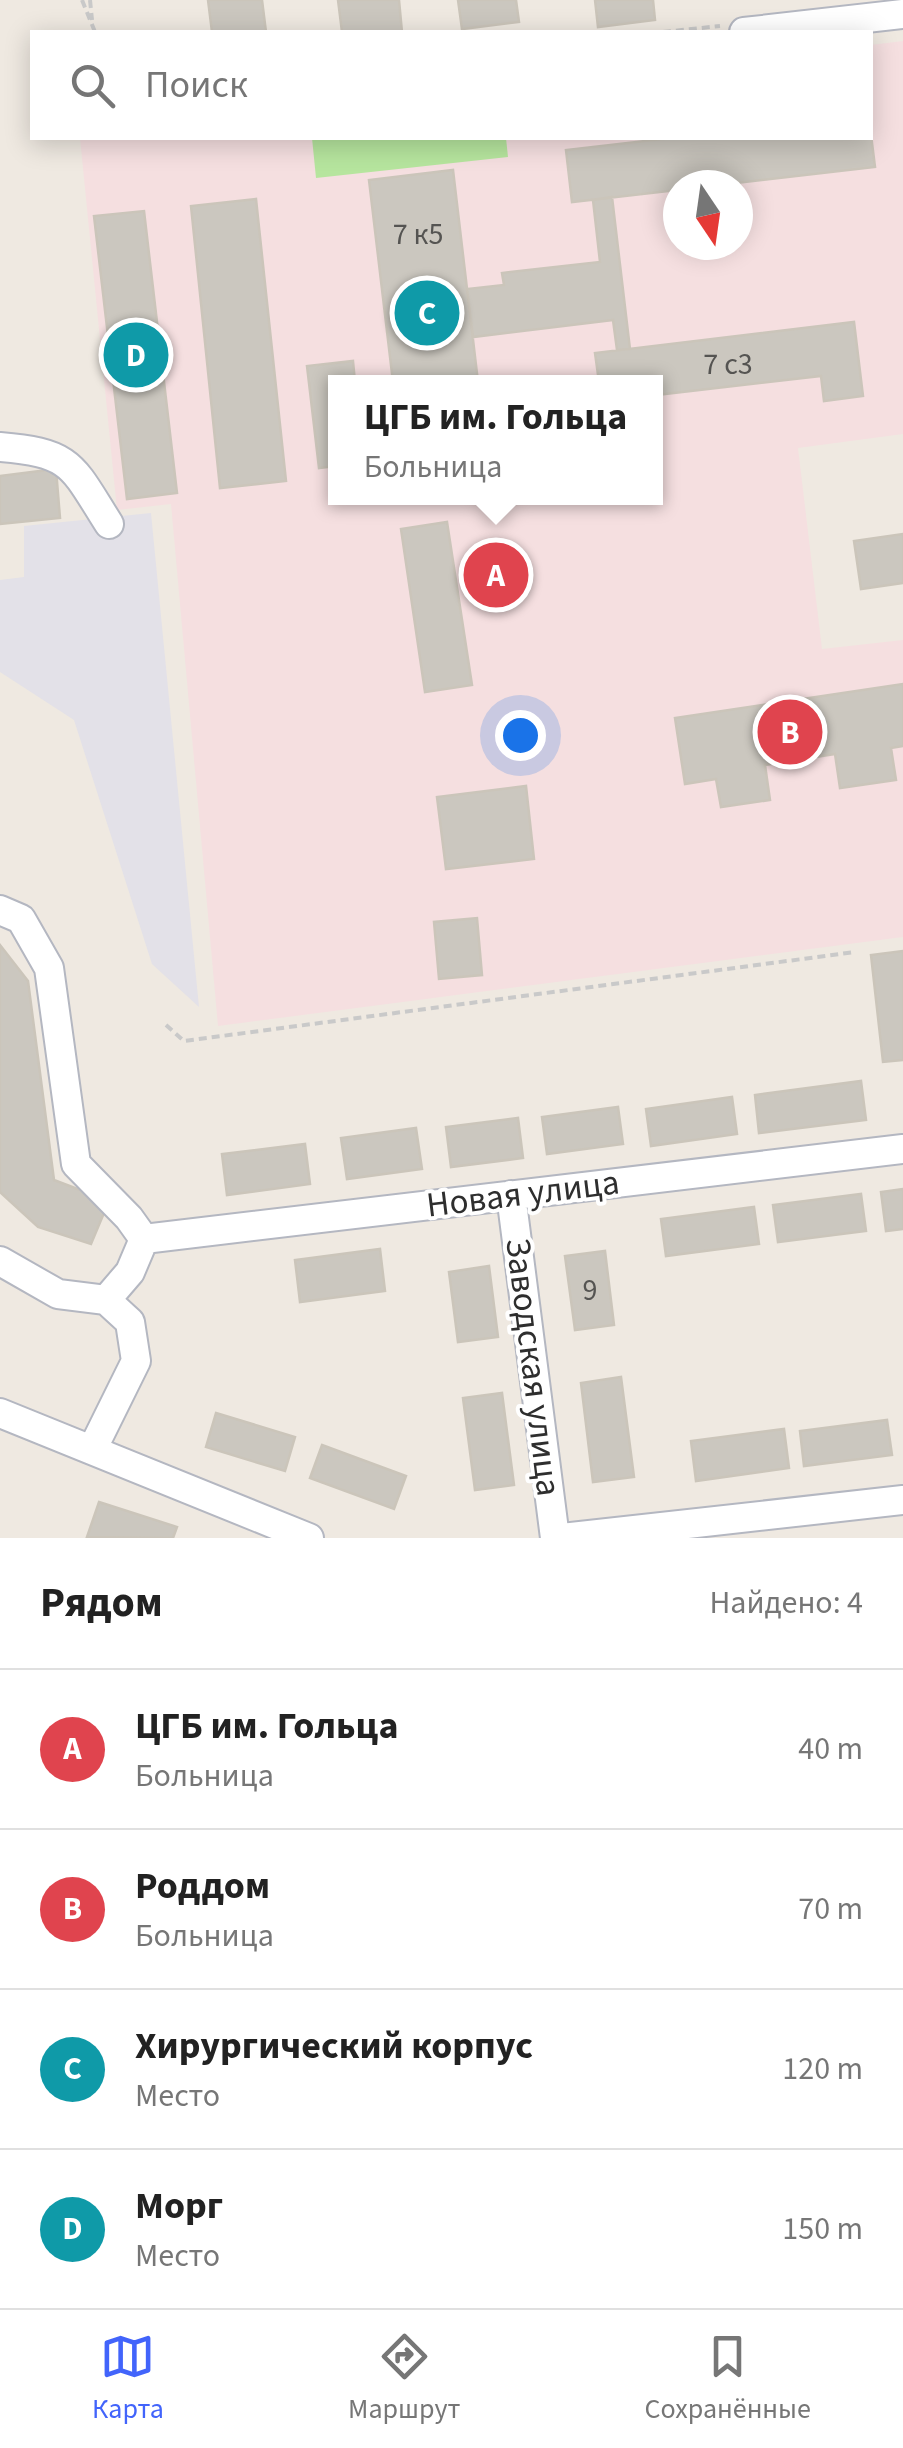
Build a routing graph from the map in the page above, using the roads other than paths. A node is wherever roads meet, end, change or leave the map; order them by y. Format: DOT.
graph roads {
  1 [pos="903,14"];
  2 [pos="762,30"];
  3 [pos="0,448"];
  4 [pos="109,524"];
  5 [pos="0,910"];
  6 [pos="903,1149"];
  7 [pos="511,1195"];
  8 [pos="144,1238"];
  9 [pos="0,1261"];
  10 [pos="106,1300"];
  11 [pos="0,1413"];
  12 [pos="92,1450"];
  13 [pos="903,1500"];
  14 [pos="309,1538"];
  15 [pos="558,1538"];
  1 -- 2 [label="street"];
  3 -- 4 [label="street"];
  5 -- 8 [label="street"];
  6 -- 7 [label="street, Новая улица"];
  7 -- 8 [label="street, Новая улица"];
  7 -- 15 [label="street, Заводская улица"];
  8 -- 10 [label="street"];
  9 -- 10 [label="street"];
  10 -- 12 [label="street"];
  11 -- 12 [label="street"];
  12 -- 14 [label="street"];
  13 -- 15 [label="street"];
}
